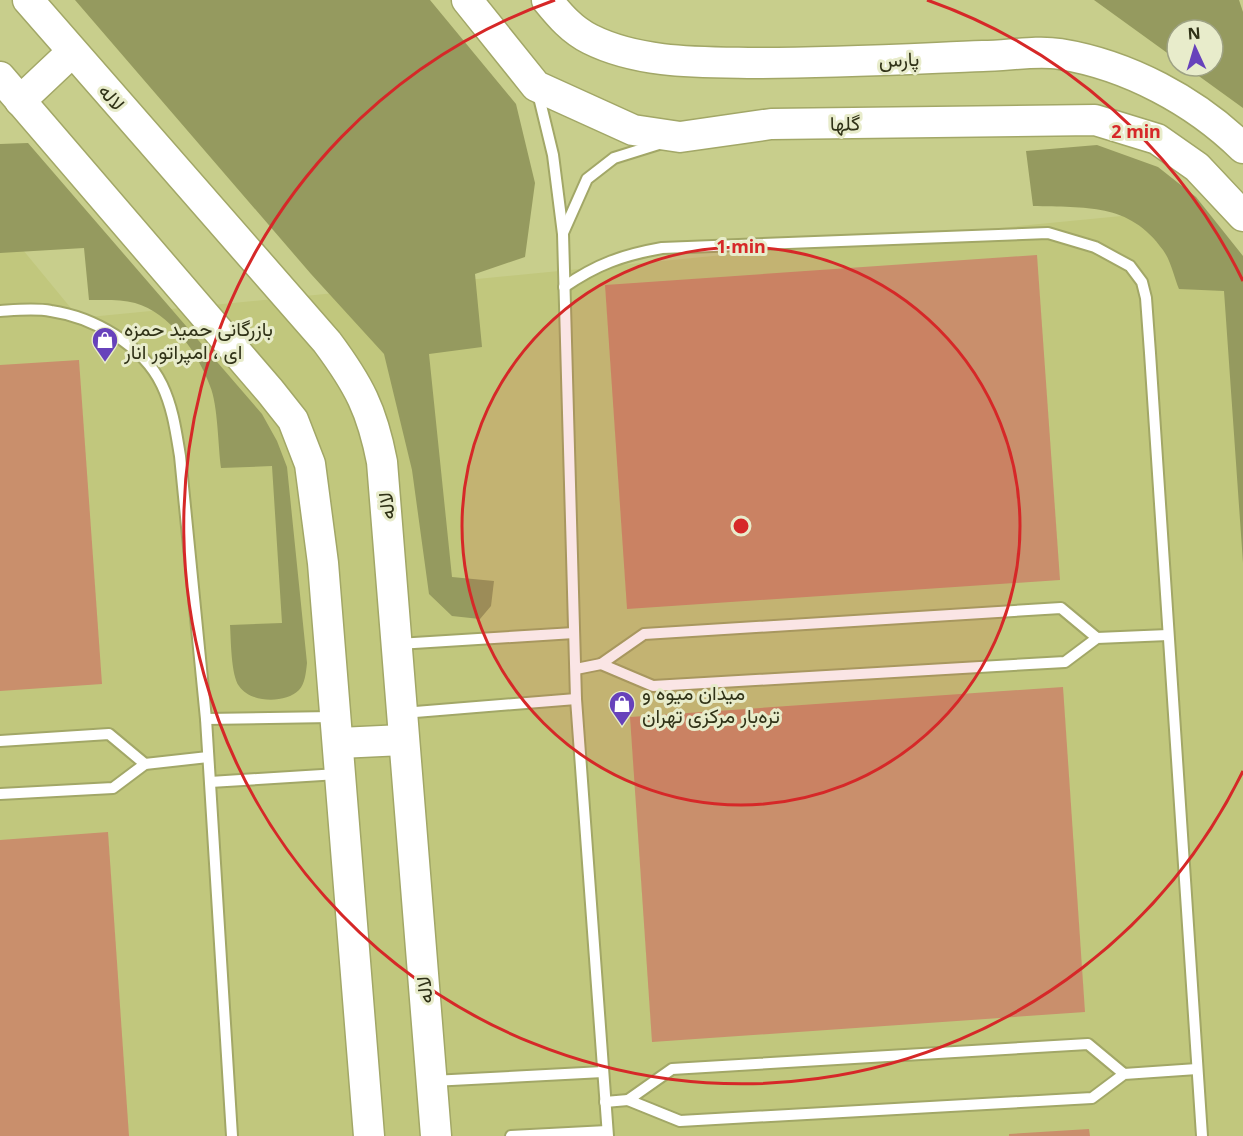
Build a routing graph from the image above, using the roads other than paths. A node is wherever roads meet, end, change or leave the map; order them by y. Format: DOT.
graph roads {
  1 [pos="28,0"];
  2 [pos="467,0"];
  3 [pos="547,0"];
  4 [pos="72,52"];
  5 [pos="0,77"];
  6 [pos="536,87"];
  7 [pos="20,101"];
  8 [pos="680,137"];
  9 [pos="1243,148"];
  10 [pos="1243,216"];
  11 [pos="563,234"];
  12 [pos="564,287"];
  13 [pos="0,311"];
  14 [pos="574,633"];
  15 [pos="1168,636"];
  16 [pos="1097,638"];
  17 [pos="398,644"];
  18 [pos="601,664"];
  19 [pos="576,669"];
  20 [pos="576,699"];
  21 [pos="206,720"];
  22 [pos="403,727"];
  23 [pos="337,730"];
  24 [pos="0,741"];
  25 [pos="208,757"];
  26 [pos="145,764"];
  27 [pos="341,774"];
  28 [pos="210,782"];
  29 [pos="0,794"];
  30 [pos="1197,1069"];
  31 [pos="603,1072"];
  32 [pos="1124,1074"];
  33 [pos="431,1081"];
  34 [pos="628,1100"];
  35 [pos="605,1102"];
  36 [pos="607,1133"];
  37 [pos="232,1136"];
  38 [pos="369,1136"];
  39 [pos="436,1136"];
  40 [pos="511,1136"];
  41 [pos="1202,1136"];
  1 -- 4 [label="street, لاله"];
  2 -- 6 [label="street, گلها"];
  3 -- 9 [label="street, پارس"];
  4 -- 7 [label="street"];
  4 -- 17 [label="street, لاله"];
  5 -- 7 [label="street"];
  6 -- 8 [label="street, گلها"];
  6 -- 11 [label="lane"];
  7 -- 23 [label="street"];
  8 -- 10 [label="street, گلها"];
  8 -- 11 [label="lane"];
  11 -- 12 [label="lane"];
  12 -- 14 [label="lane"];
  12 -- 15 [label="lane"];
  13 -- 21 [label="lane"];
  14 -- 17 [label="lane"];
  14 -- 19 [label="lane"];
  15 -- 16 [label="lane"];
  15 -- 30 [label="lane"];
  16 -- 18 [label="lane"];
  16 -- 18 [label="lane"];
  17 -- 22 [label="street, لاله"];
  18 -- 19 [label="lane"];
  19 -- 20 [label="lane"];
  20 -- 22 [label="lane"];
  20 -- 31 [label="lane"];
  21 -- 23 [label="lane"];
  21 -- 25 [label="lane"];
  22 -- 23 [label="street"];
  22 -- 33 [label="street, لاله"];
  23 -- 27 [label="street"];
  24 -- 26 [label="lane"];
  25 -- 26 [label="lane"];
  25 -- 28 [label="lane"];
  26 -- 29 [label="lane"];
  27 -- 28 [label="lane"];
  27 -- 38 [label="street"];
  28 -- 37 [label="lane"];
  30 -- 32 [label="lane"];
  30 -- 41 [label="lane"];
  31 -- 33 [label="lane"];
  31 -- 35 [label="lane"];
  32 -- 34 [label="lane"];
  32 -- 34 [label="lane"];
  33 -- 39 [label="street, لاله"];
  34 -- 35 [label="lane"];
  35 -- 36 [label="lane"];
  36 -- 40 [label="lane"];
}
